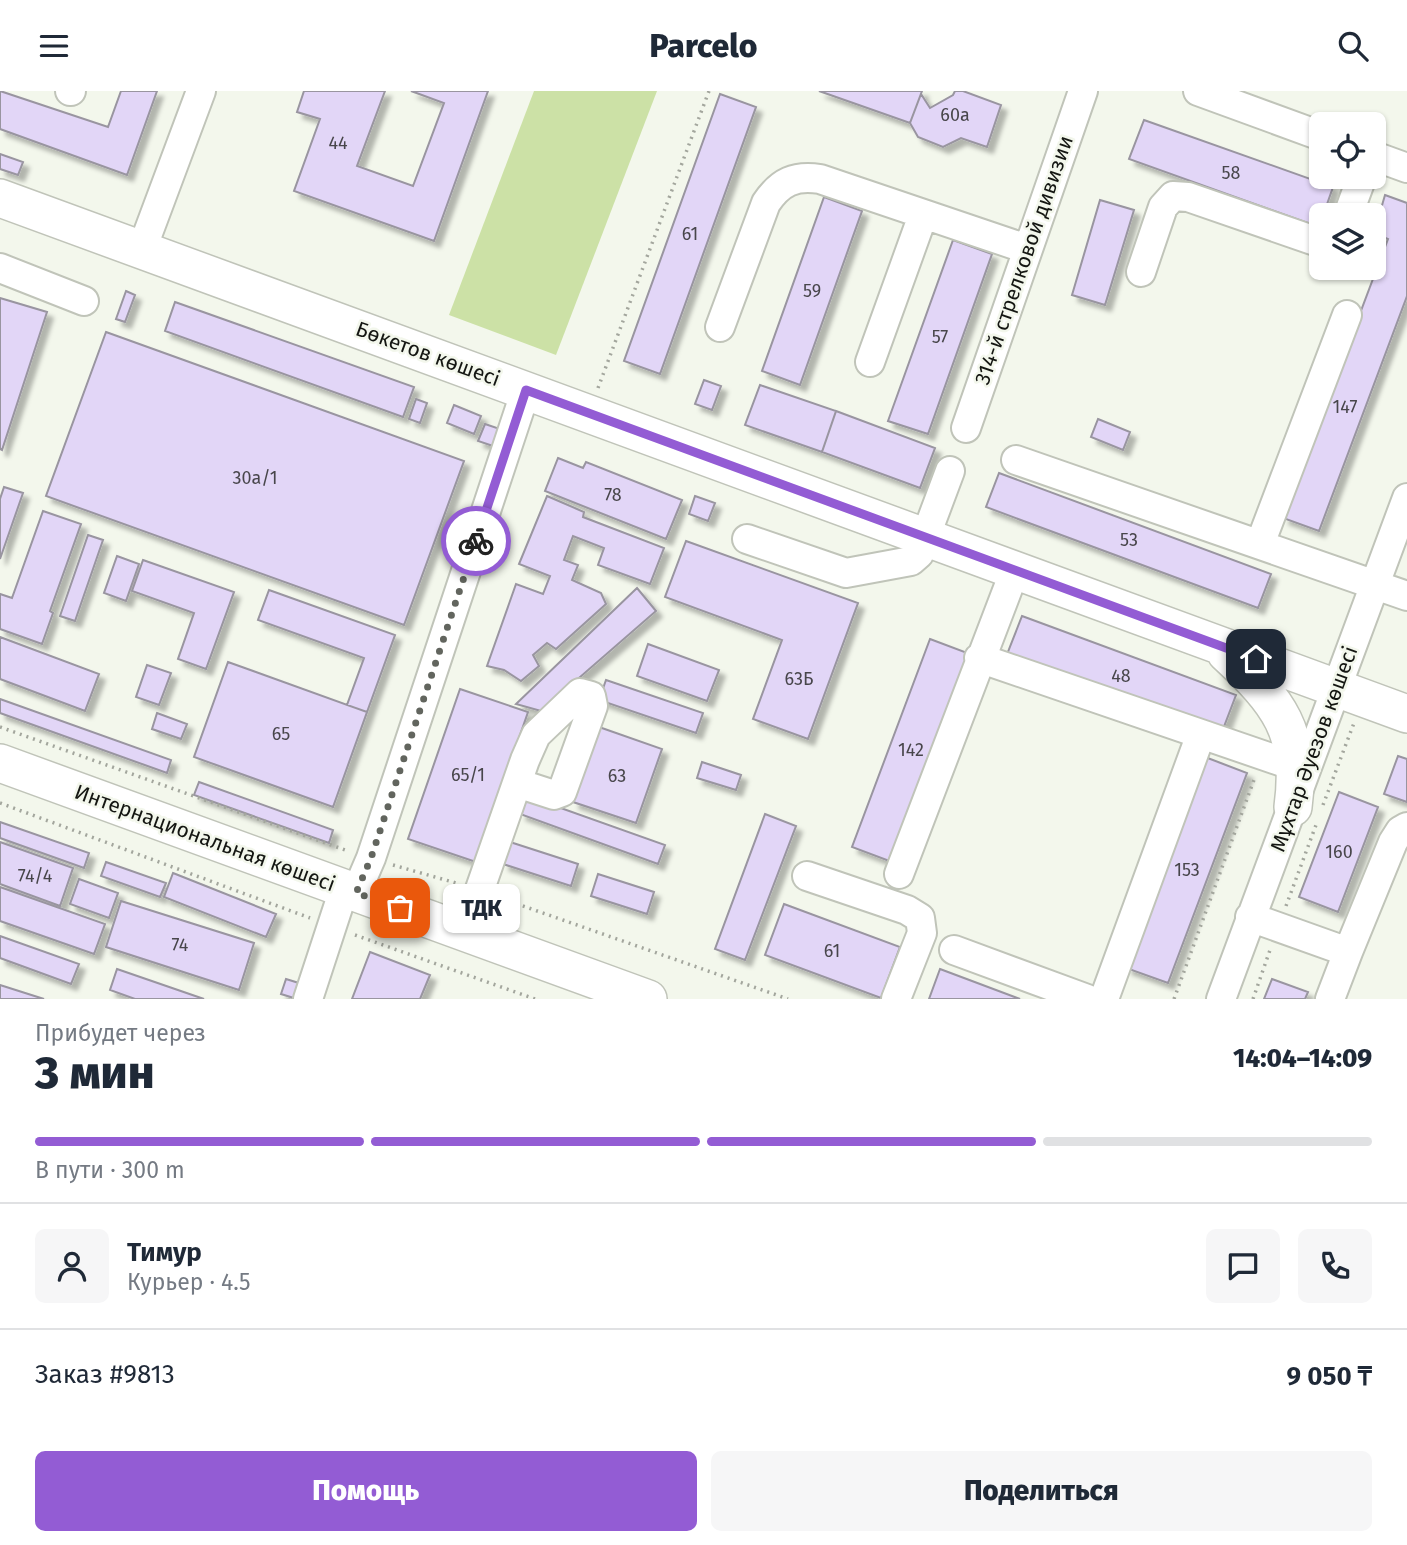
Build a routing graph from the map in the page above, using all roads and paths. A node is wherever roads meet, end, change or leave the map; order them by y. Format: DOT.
graph roads {
  1 [pos="201,91"];
  2 [pos="709,91"];
  3 [pos="1083,91"];
  4 [pos="1198,91"];
  5 [pos="1261,102"];
  6 [pos="1309,129"];
  7 [pos="1386,160"];
  8 [pos="1407,168"];
  9 [pos="0,198"];
  10 [pos="923,215"];
  11 [pos="1309,239"];
  12 [pos="142,249"];
  13 [pos="1027,249"];
  14 [pos="0,268"];
  15 [pos="1142,272"];
  16 [pos="83,301"];
  17 [pos="1347,315"];
  18 [pos="720,327"];
  19 [pos="870,362"];
  20 [pos="526,390"];
  21 [pos="589,413"];
  22 [pos="966,428"];
  23 [pos="1016,460"];
  24 [pos="950,471"];
  25 [pos="1407,498"];
  26 [pos="926,537"];
  27 [pos="747,539"];
  28 [pos="1260,544"];
  29 [pos="1016,570"];
  30 [pos="1375,584"];
  31 [pos="1407,596"];
  32 [pos="1215,644"];
  33 [pos="979,658"];
  34 [pos="1350,693"];
  35 [pos="1407,714"];
  36 [pos="1201,734"];
  37 [pos="1263,755"];
  38 [pos="0,763"];
  39 [pos="1302,768"];
  40 [pos="517,783"];
  41 [pos="0,803"];
  42 [pos="1293,807"];
  43 [pos="1407,827"];
  44 [pos="899,874"];
  45 [pos="807,876"];
  46 [pos="350,891"];
  47 [pos="1250,917"];
  48 [pos="334,927"];
  49 [pos="1278,927"];
  50 [pos="465,932"];
  51 [pos="954,950"];
  52 [pos="1348,952"];
  53 [pos="308,999"];
  54 [pos="535,999"];
  55 [pos="648,999"];
  56 [pos="896,999"];
  57 [pos="1087,999"];
  58 [pos="1104,999"];
  59 [pos="1174,999"];
  60 [pos="1221,999"];
  61 [pos="1253,999"];
  62 [pos="1330,999"];
  1 -- 12 [label="street"];
  2 -- 21 [label="path"];
  3 -- 13 [label="street, 314-й стрелковой дивизии"];
  4 -- 5 [label="street"];
  5 -- 6 [label="street"];
  7 -- 8 [label="street"];
  9 -- 12 [label="main road, Бөкетов көшесі"];
  10 -- 13 [label="street"];
  10 -- 18 [label="street"];
  10 -- 19 [label="street"];
  11 -- 15 [label="street"];
  12 -- 20 [label="main road, Бөкетов көшесі"];
  13 -- 22 [label="street, 314-й стрелковой дивизии"];
  14 -- 16 [label="street"];
  17 -- 28 [label="street"];
  20 -- 21 [label="main road, Бөкетов көшесі"];
  20 -- 46 [label="street"];
  21 -- 26 [label="main road, Бөкетов көшесі"];
  23 -- 28 [label="street"];
  24 -- 26 [label="street"];
  25 -- 30 [label="street, Мұхтар Әуезов көшесі"];
  26 -- 27 [label="street"];
  26 -- 29 [label="main road, Бөкетов көшесі"];
  28 -- 30 [label="street"];
  29 -- 32 [label="main road, Бөкетов көшесі"];
  29 -- 33 [label="street"];
  30 -- 31 [label="street"];
  30 -- 34 [label="street, Мұхтар Әуезов көшесі"];
  32 -- 34 [label="main road, Бөкетов көшесі"];
  32 -- 39 [label="main road"];
  33 -- 36 [label="street"];
  33 -- 44 [label="street"];
  34 -- 35 [label="main road, Бөкетов көшесі"];
  34 -- 39 [label="street, Мұхтар Әуезов көшесі"];
  34 -- 49 [label="path"];
  36 -- 37 [label="street"];
  36 -- 58 [label="street"];
  37 -- 39 [label="street"];
  37 -- 59 [label="path"];
  38 -- 46 [label="main road, Интернациональная көшесі"];
  39 -- 42 [label="main road"];
  40 -- 50 [label="street"];
  41 -- 48 [label="path"];
  42 -- 47 [label="street, Мұхтар Әуезов көшесі"];
  43 -- 52 [label="street"];
  45 -- 56 [label="street"];
  46 -- 48 [label="street"];
  46 -- 50 [label="main road, Интернациональная көшесі"];
  47 -- 49 [label="street"];
  47 -- 60 [label="street, Мұхтар Әуезов көшесі"];
  48 -- 53 [label="street"];
  48 -- 54 [label="path"];
  49 -- 52 [label="street"];
  49 -- 61 [label="path"];
  50 -- 55 [label="main road, Интернациональная көшесі"];
  51 -- 57 [label="street"];
  52 -- 62 [label="street"];
}
